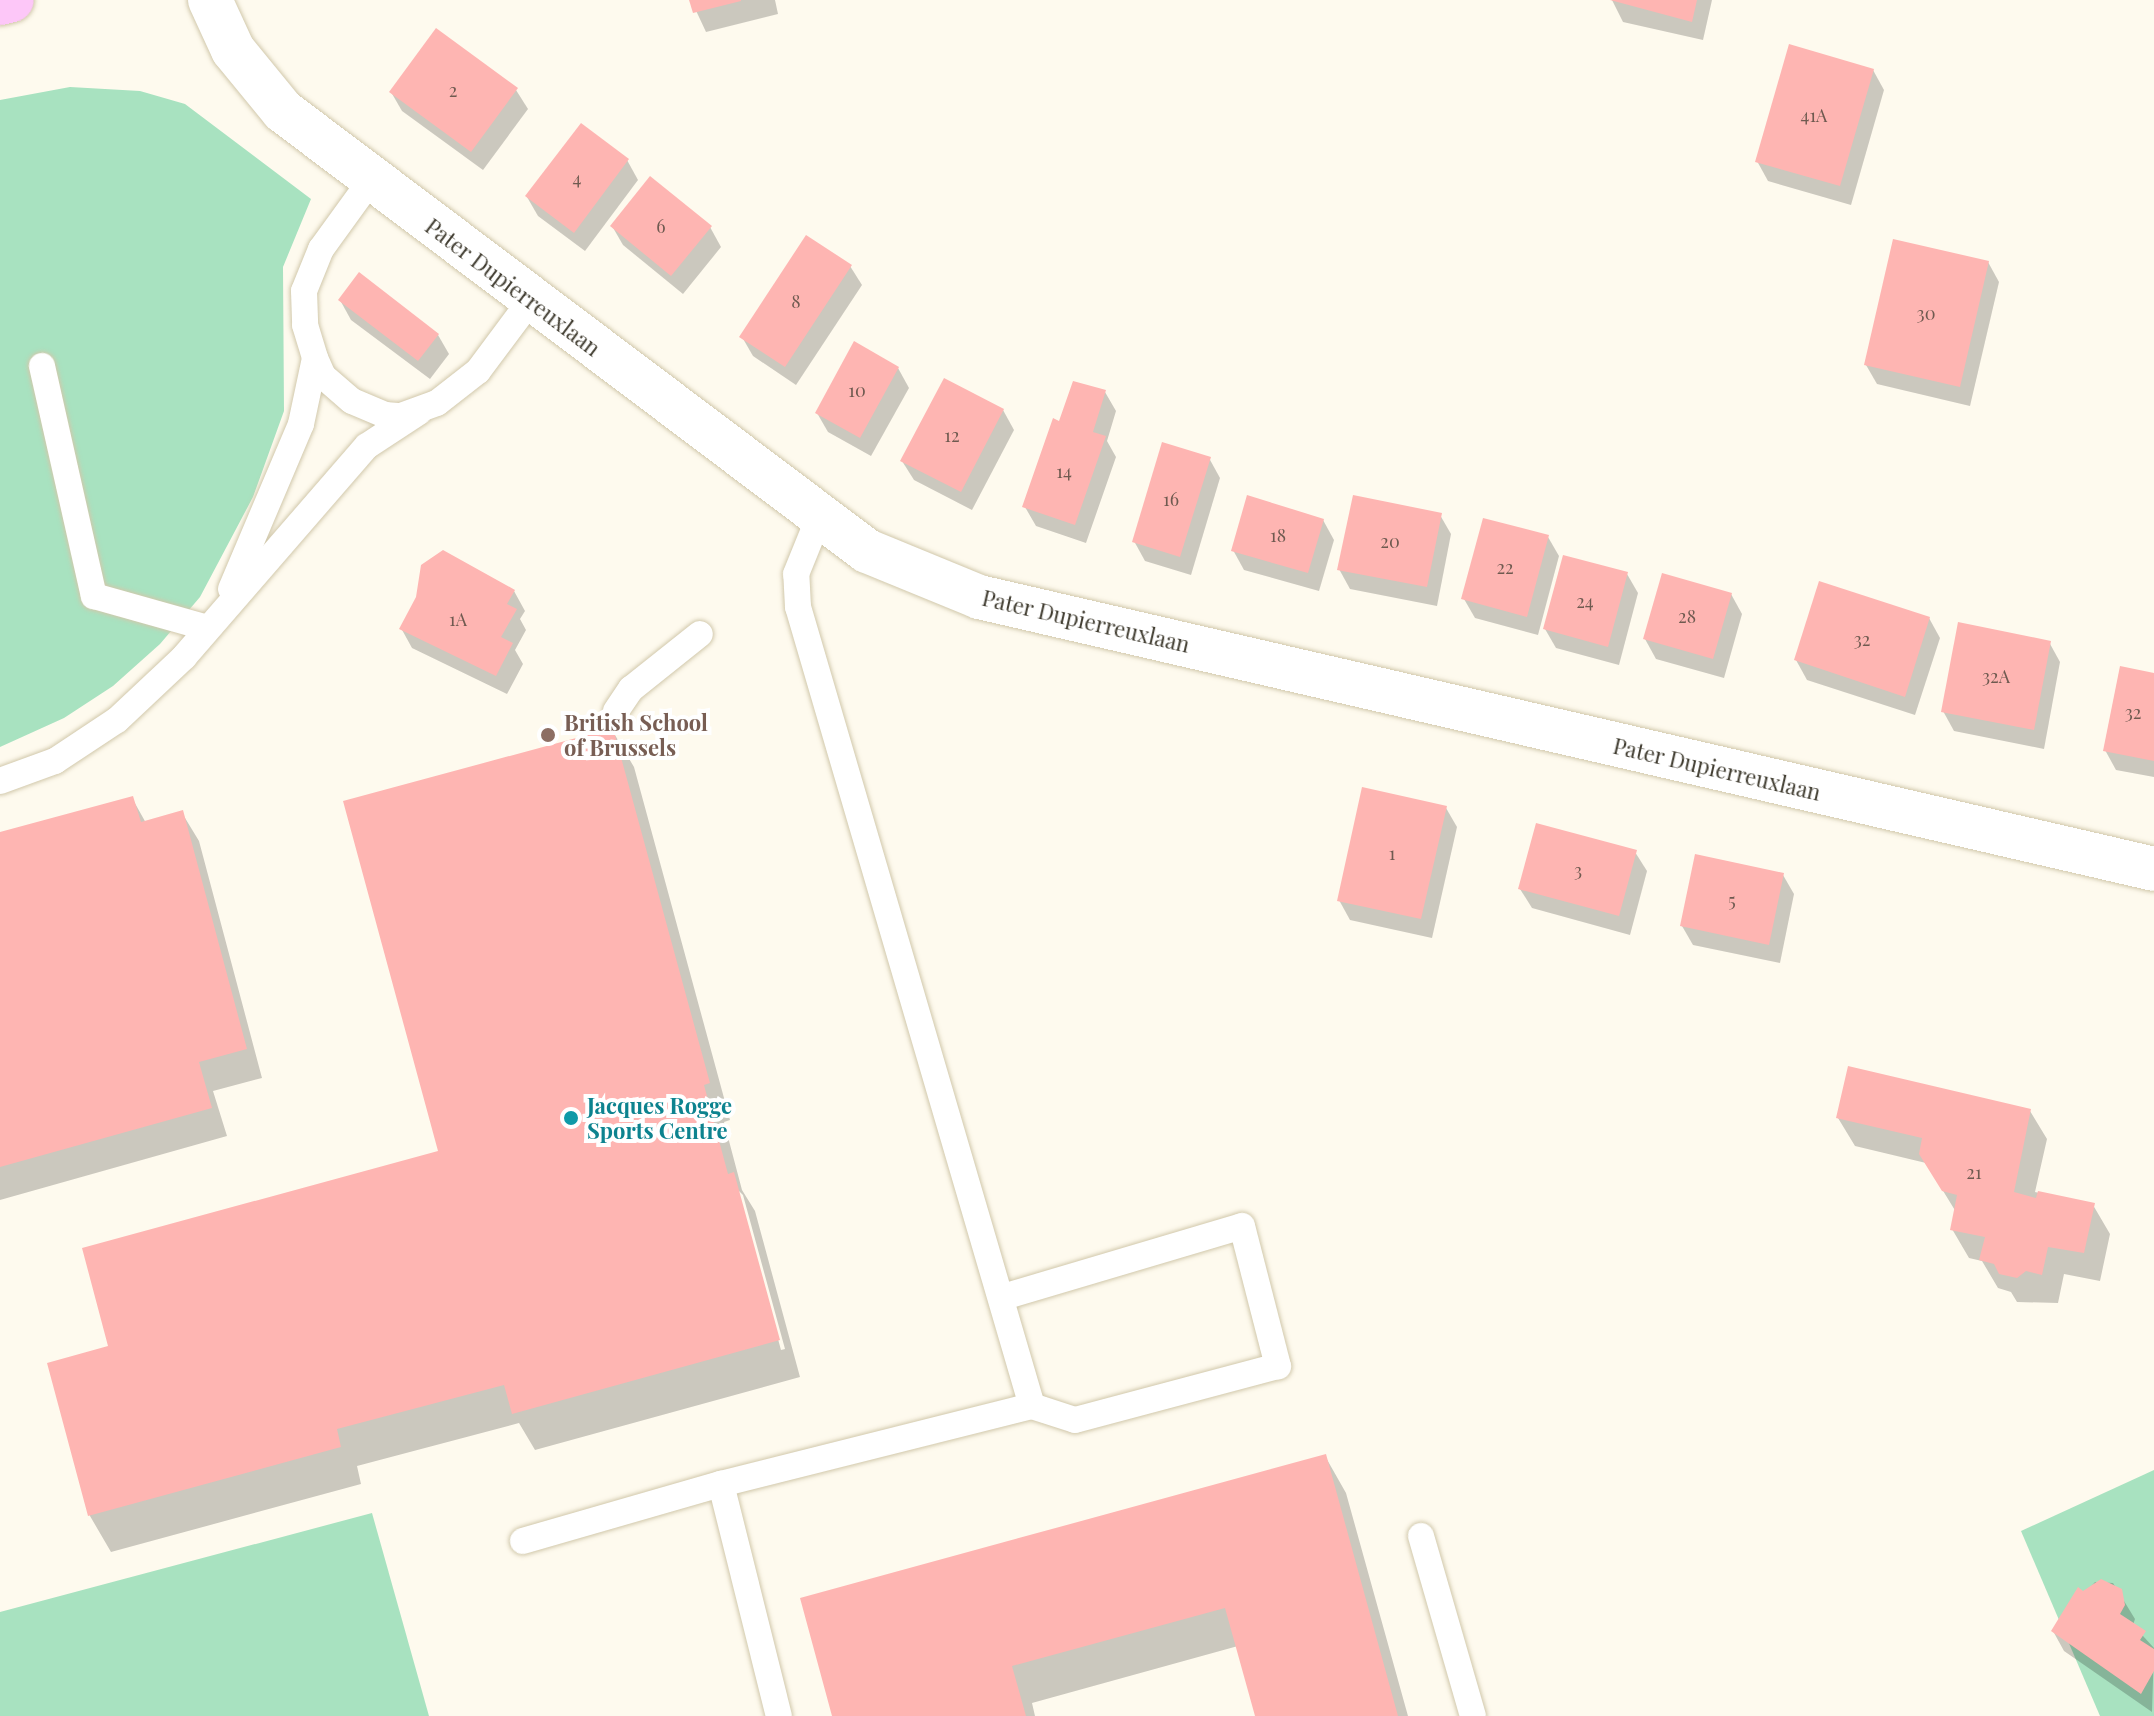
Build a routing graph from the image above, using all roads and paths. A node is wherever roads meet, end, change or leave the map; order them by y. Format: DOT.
graph roads {
  1 [pos="12,0"];
  2 [pos="210,0"];
  3 [pos="0,3"];
  4 [pos="371,180"];
  5 [pos="531,300"];
  6 [pos="315,358"];
  7 [pos="42,366"];
  8 [pos="419,412"];
  9 [pos="820,515"];
  10 [pos="214,619"];
  11 [pos="700,634"];
  12 [pos="616,711"];
  13 [pos="0,781"];
  14 [pos="2154,869"];
  15 [pos="1003,1297"];
  16 [pos="1032,1406"];
  17 [pos="721,1484"];
  18 [pos="1421,1536"];
  19 [pos="523,1541"];
  20 [pos="779,1716"];
  21 [pos="1473,1716"];
  1 -- 3 [label="main road"];
  2 -- 4 [label="street, Pater Dupierreuxlaan"];
  4 -- 5 [label="street, Pater Dupierreuxlaan"];
  4 -- 6 [label="lane"];
  5 -- 8 [label="lane"];
  5 -- 9 [label="street, Pater Dupierreuxlaan"];
  6 -- 8 [label="lane"];
  6 -- 10 [label="lane"];
  7 -- 10 [label="lane"];
  8 -- 10 [label="lane"];
  9 -- 14 [label="street, Pater Dupierreuxlaan"];
  9 -- 15 [label="lane"];
  10 -- 13 [label="lane"];
  11 -- 12 [label="lane"];
  15 -- 16 [label="lane"];
  15 -- 16 [label="lane"];
  16 -- 17 [label="lane"];
  17 -- 19 [label="lane"];
  17 -- 20 [label="lane"];
  18 -- 21 [label="lane"];
}
